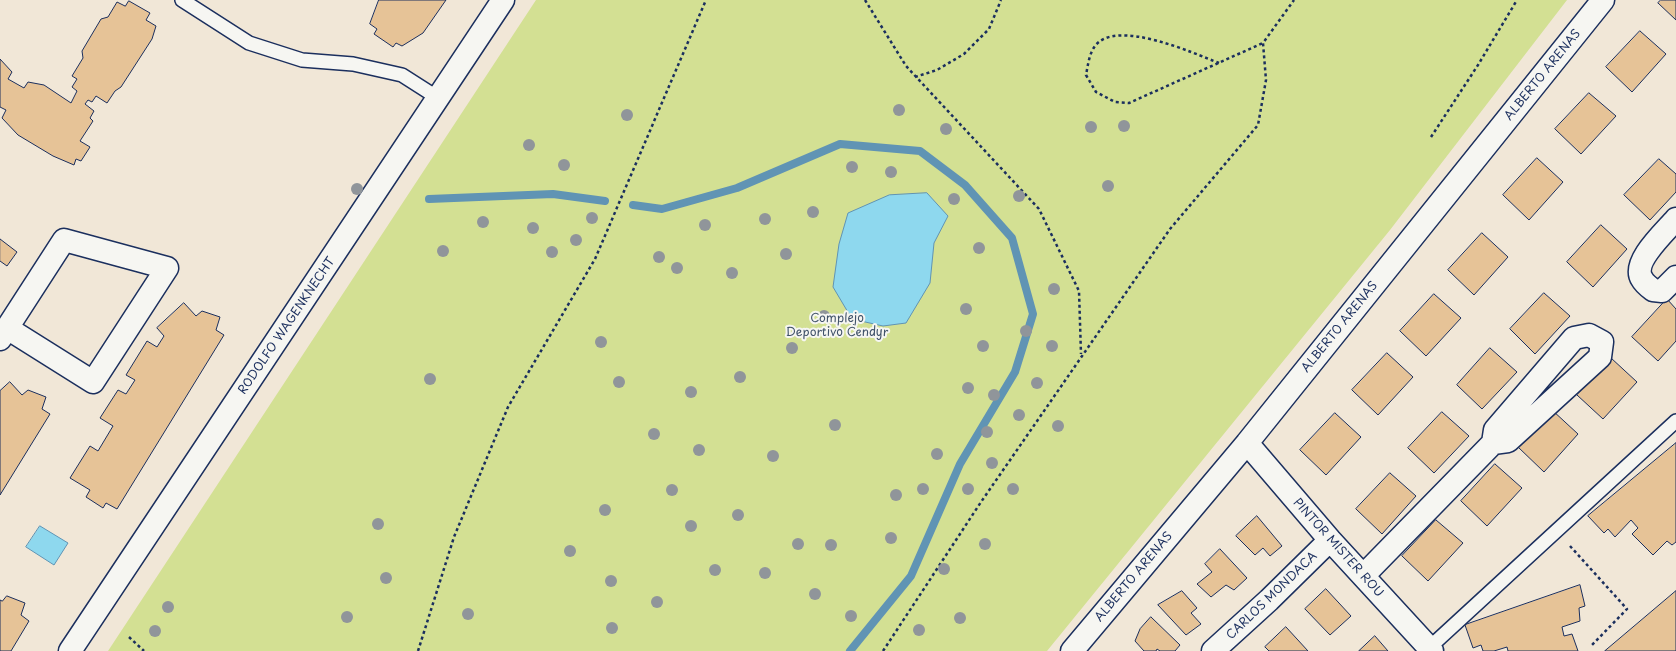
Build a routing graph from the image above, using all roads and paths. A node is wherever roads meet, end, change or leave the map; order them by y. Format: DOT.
graph roads {
  1 [pos="182,0"];
  2 [pos="503,0"];
  3 [pos="706,0"];
  4 [pos="865,0"];
  5 [pos="1001,0"];
  6 [pos="1294,0"];
  7 [pos="1517,0"];
  8 [pos="1603,0"];
  9 [pos="1263,44"];
  10 [pos="1219,63"];
  11 [pos="915,77"];
  12 [pos="438,98"];
  13 [pos="1431,137"];
  14 [pos="1676,219"];
  15 [pos="1676,277"];
  16 [pos="4,333"];
  17 [pos="1082,354"];
  18 [pos="1676,421"];
  19 [pos="1247,443"];
  20 [pos="1493,443"];
  21 [pos="1556,531"];
  22 [pos="1330,540"];
  23 [pos="1363,576"];
  24 [pos="129,637"];
  25 [pos="1591,646"];
  26 [pos="1430,649"];
  27 [pos="70,651"];
  28 [pos="144,651"];
  29 [pos="418,651"];
  30 [pos="883,651"];
  31 [pos="1072,651"];
  32 [pos="1213,651"];
  1 -- 12 [label="lane"];
  2 -- 12 [label="street, RODOLFO WAGENKNECHT"];
  3 -- 29 [label="path"];
  4 -- 11 [label="path"];
  5 -- 11 [label="path"];
  6 -- 9 [label="path"];
  7 -- 13 [label="path"];
  8 -- 19 [label="street, ALBERTO ARENAS"];
  9 -- 10 [label="path"];
  9 -- 17 [label="path"];
  10 -- 10 [label="path"];
  11 -- 17 [label="path"];
  12 -- 27 [label="street, RODOLFO WAGENKNECHT"];
  14 -- 15 [label="street"];
  16 -- 16 [label="street"];
  17 -- 30 [label="path"];
  18 -- 21 [label="lane"];
  19 -- 22 [label="street, PINTOR MISTER ROU"];
  19 -- 31 [label="street, ALBERTO ARENAS"];
  20 -- 20 [label="street"];
  20 -- 23 [label="street"];
  21 -- 25 [label="path"];
  21 -- 26 [label="lane"];
  22 -- 23 [label="street, PINTOR MISTER ROU"];
  22 -- 32 [label="street, CARLOS MONDACA"];
  23 -- 26 [label="street, PINTOR MISTER ROU"];
  24 -- 28 [label="path"];
}
